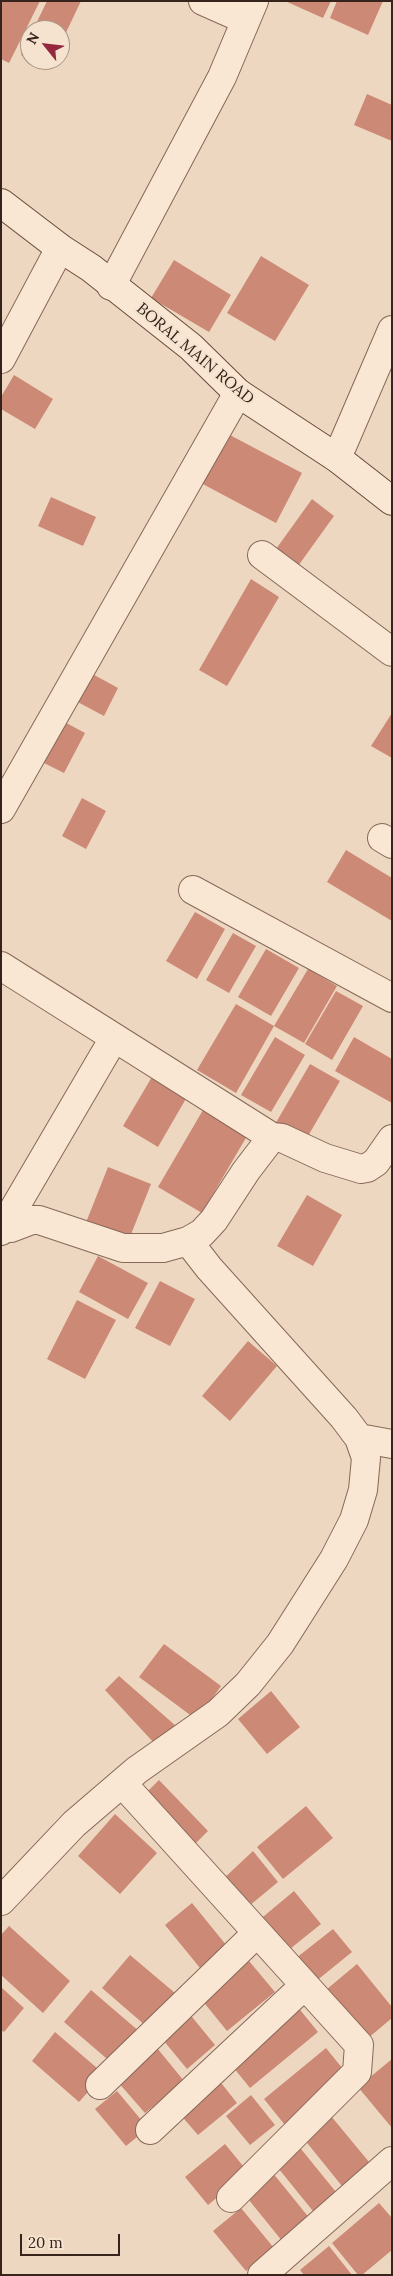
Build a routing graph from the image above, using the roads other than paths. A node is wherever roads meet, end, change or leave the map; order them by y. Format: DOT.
graph roads {
  1 [pos="203,1"];
  2 [pos="250,11"];
  3 [pos="1,203"];
  4 [pos="60,248"];
  5 [pos="111,286"];
  6 [pos="392,330"];
  7 [pos="1,359"];
  8 [pos="238,393"];
  9 [pos="337,458"];
  10 [pos="392,501"];
  11 [pos="262,556"];
  12 [pos="392,652"];
  13 [pos="1,809"];
  14 [pos="193,890"];
  15 [pos="1,966"];
  16 [pos="392,998"];
  17 [pos="114,1038"];
  18 [pos="272,1137"];
  19 [pos="392,1139"];
  20 [pos="2,1229"];
  21 [pos="188,1241"];
  22 [pos="359,1438"];
  23 [pos="392,1444"];
  24 [pos="122,1784"];
  25 [pos="1,1901"];
  26 [pos="257,1933"];
  27 [pos="305,1985"];
  28 [pos="100,2085"];
  29 [pos="150,2130"];
  30 [pos="392,2161"];
  31 [pos="232,2198"];
  32 [pos="262,2275"];
  1 -- 2 [label="street"];
  2 -- 5 [label="street"];
  3 -- 4 [label="street, BORAL MAIN ROAD"];
  4 -- 5 [label="street, BORAL MAIN ROAD"];
  4 -- 7 [label="street"];
  5 -- 8 [label="street, BORAL MAIN ROAD"];
  6 -- 9 [label="street"];
  8 -- 9 [label="street, BORAL MAIN ROAD"];
  8 -- 13 [label="street"];
  9 -- 10 [label="street, BORAL MAIN ROAD"];
  11 -- 12 [label="street"];
  14 -- 16 [label="street"];
  15 -- 17 [label="street"];
  17 -- 18 [label="street"];
  17 -- 20 [label="street"];
  18 -- 19 [label="street"];
  18 -- 21 [label="street"];
  20 -- 21 [label="street"];
  21 -- 22 [label="street"];
  22 -- 23 [label="street"];
  22 -- 24 [label="street"];
  24 -- 25 [label="street"];
  24 -- 26 [label="street"];
  26 -- 27 [label="street"];
  26 -- 28 [label="street"];
  27 -- 29 [label="street"];
  27 -- 31 [label="street"];
  30 -- 32 [label="street"];
}
